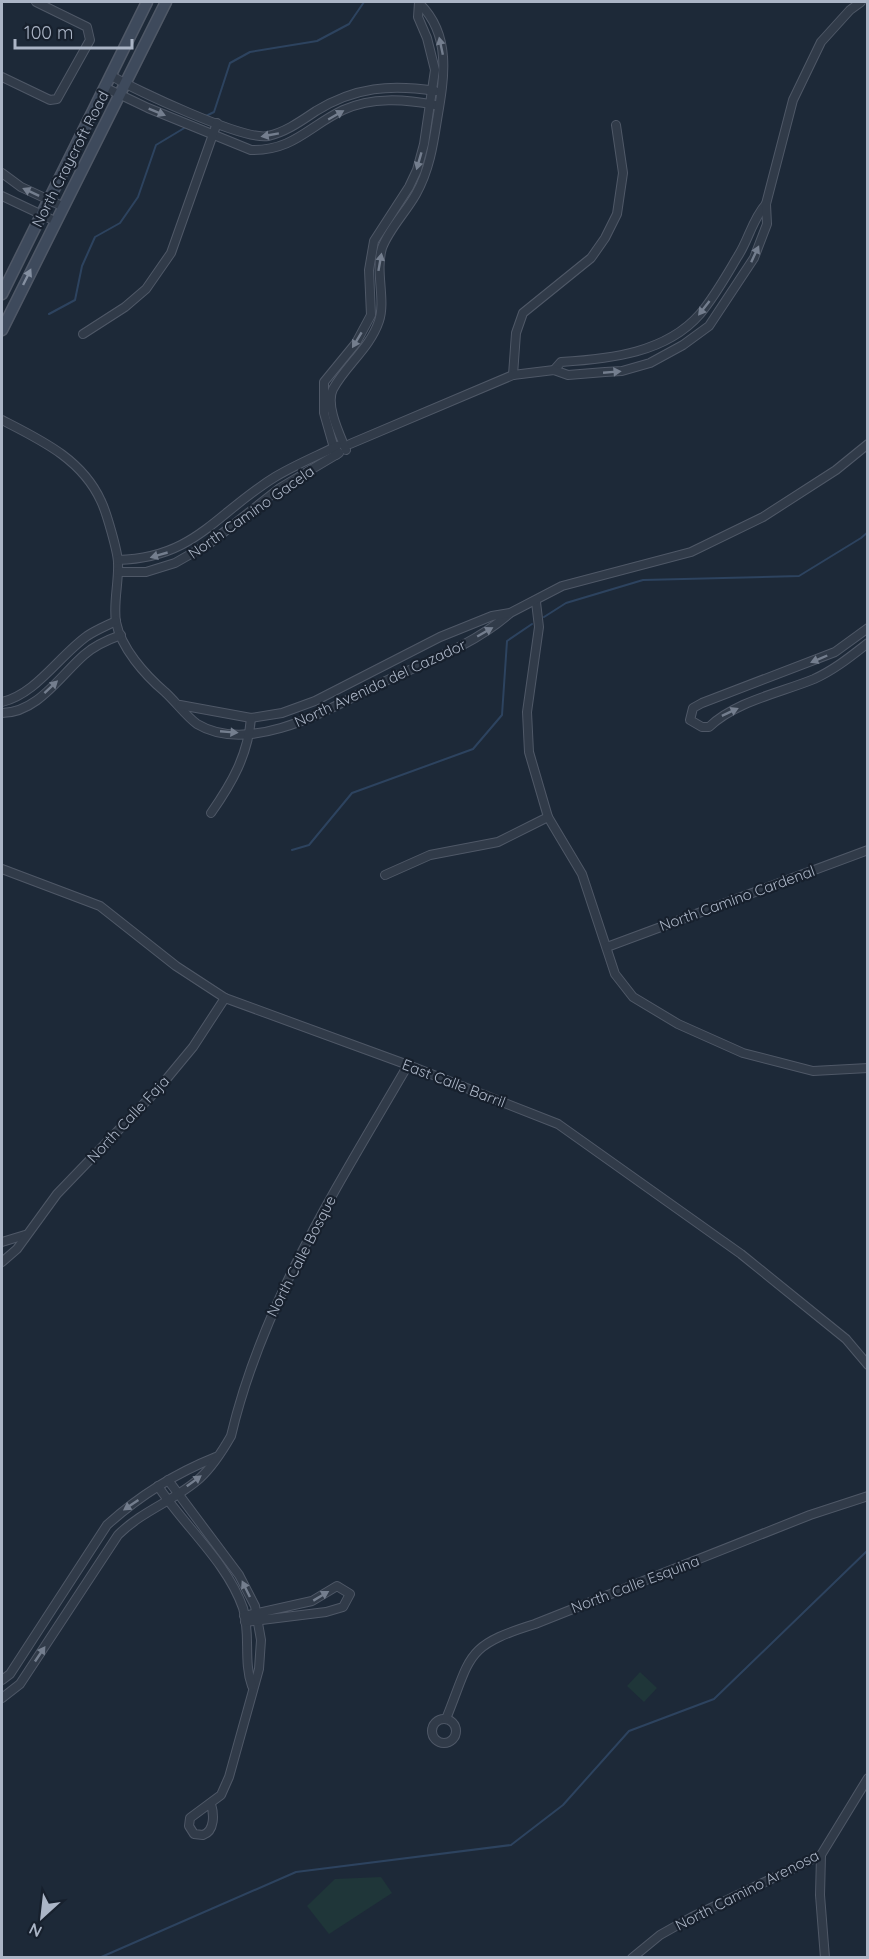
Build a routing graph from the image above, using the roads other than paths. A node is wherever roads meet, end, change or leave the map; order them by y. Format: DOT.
graph roads {
  1 [pos="36,2"];
  2 [pos="147,2"];
  3 [pos="166,2"];
  4 [pos="861,2"];
  5 [pos="419,3"];
  6 [pos="110,75"];
  7 [pos="2,77"];
  8 [pos="104,87"];
  9 [pos="122,89"];
  10 [pos="433,91"];
  11 [pos="442,93"];
  12 [pos="431,104"];
  13 [pos="440,106"];
  14 [pos="217,123"];
  15 [pos="616,125"];
  16 [pos="213,134"];
  17 [pos="2,173"];
  18 [pos="2,196"];
  19 [pos="49,200"];
  20 [pos="766,204"];
  21 [pos="62,207"];
  22 [pos="41,215"];
  23 [pos="55,221"];
  24 [pos="2,294"];
  25 [pos="2,330"];
  26 [pos="83,334"];
  27 [pos="554,370"];
  28 [pos="513,375"];
  29 [pos="2,420"];
  30 [pos="867,444"];
  31 [pos="347,446"];
  32 [pos="335,451"];
  33 [pos="232,510"];
  34 [pos="236,522"];
  35 [pos="118,560"];
  36 [pos="118,572"];
  37 [pos="536,602"];
  38 [pos="510,613"];
  39 [pos="116,621"];
  40 [pos="867,628"];
  41 [pos="121,635"];
  42 [pos="867,643"];
  43 [pos="2,702"];
  44 [pos="180,705"];
  45 [pos="2,713"];
  46 [pos="251,718"];
  47 [pos="250,734"];
  48 [pos="211,813"];
  49 [pos="548,817"];
  50 [pos="867,849"];
  51 [pos="4,872"];
  52 [pos="385,875"];
  53 [pos="608,947"];
  54 [pos="225,998"];
  55 [pos="408,1065"];
  56 [pos="867,1068"];
  57 [pos="25,1234"];
  58 [pos="2,1242"];
  59 [pos="2,1262"];
  60 [pos="867,1365"];
  61 [pos="218,1456"];
  62 [pos="168,1480"];
  63 [pos="158,1486"];
  64 [pos="177,1492"];
  65 [pos="867,1496"];
  66 [pos="167,1499"];
  67 [pos="257,1617"];
  68 [pos="245,1619"];
  69 [pos="2,1680"];
  70 [pos="252,1686"];
  71 [pos="2,1698"];
  72 [pos="446,1719"];
  73 [pos="867,1778"];
  74 [pos="211,1804"];
  75 [pos="821,1855"];
  76 [pos="632,1958"];
  77 [pos="825,1958"];
  1 -- 7 [label="street"];
  2 -- 6 [label="main road, North Craycroft Road"];
  3 -- 9 [label="main road, North Craycroft Road"];
  4 -- 20 [label="street, North Camino Gacela"];
  5 -- 10 [label="street"];
  11 -- 5 [label="street, one-way"];
  6 -- 8 [label="main road, North Craycroft Road"];
  6 -- 9 [label="street"];
  8 -- 9 [label="street"];
  8 -- 19 [label="main road, North Craycroft Road"];
  9 -- 14 [label="street"];
  9 -- 16 [label="street, one-way"];
  9 -- 21 [label="main road, North Craycroft Road"];
  10 -- 11 [label="street"];
  10 -- 12 [label="street"];
  10 -- 14 [label="street, one-way"];
  11 -- 13 [label="street"];
  12 -- 13 [label="street"];
  16 -- 12 [label="street, one-way"];
  12 -- 32 [label="street, one-way"];
  31 -- 13 [label="street, one-way"];
  14 -- 16 [label="street"];
  15 -- 28 [label="street"];
  16 -- 26 [label="street"];
  19 -- 17 [label="street, one-way"];
  18 -- 22 [label="street"];
  19 -- 21 [label="street"];
  19 -- 22 [label="main road, North Craycroft Road"];
  20 -- 27 [label="street, North Camino Gacela, one-way"];
  27 -- 20 [label="street, North Camino Gacela, one-way"];
  21 -- 23 [label="main road, North Craycroft Road"];
  22 -- 23 [label="street"];
  22 -- 24 [label="main road, North Craycroft Road"];
  25 -- 23 [label="main road, North Craycroft Road, one-way"];
  27 -- 28 [label="street, North Camino Gacela"];
  28 -- 31 [label="street, North Camino Gacela"];
  29 -- 35 [label="street, North Avenida del Cazador"];
  30 -- 37 [label="street, North Avenida del Cazador"];
  31 -- 32 [label="street, North Camino Gacela"];
  32 -- 33 [label="street, North Camino Gacela"];
  32 -- 34 [label="street, North Camino Gacela"];
  33 -- 34 [label="street"];
  33 -- 35 [label="street, North Camino Gacela, one-way"];
  34 -- 36 [label="street, North Camino Gacela"];
  35 -- 36 [label="street, North Avenida del Cazador"];
  36 -- 39 [label="street, North Avenida del Cazador"];
  37 -- 38 [label="street, North Avenida del Cazador"];
  37 -- 49 [label="street"];
  38 -- 46 [label="street, North Avenida del Cazador"];
  47 -- 38 [label="street, North Avenida del Cazador, one-way"];
  39 -- 41 [label="street, North Avenida del Cazador"];
  39 -- 43 [label="street"];
  40 -- 42 [label="street, one-way"];
  41 -- 44 [label="street, North Avenida del Cazador"];
  45 -- 41 [label="street, one-way"];
  44 -- 46 [label="street, North Avenida del Cazador"];
  44 -- 47 [label="street, North Avenida del Cazador, one-way"];
  46 -- 47 [label="street"];
  47 -- 48 [label="street"];
  49 -- 52 [label="street"];
  49 -- 53 [label="street"];
  50 -- 53 [label="street, North Camino Cardenal"];
  51 -- 54 [label="street, East Calle Barril"];
  53 -- 56 [label="street"];
  54 -- 55 [label="street, East Calle Barril"];
  54 -- 57 [label="street, North Calle Faja"];
  55 -- 60 [label="street, East Calle Barril"];
  55 -- 61 [label="street, North Calle Bosque"];
  57 -- 58 [label="street"];
  57 -- 59 [label="street, North Calle Faja"];
  61 -- 62 [label="street"];
  64 -- 61 [label="street, North Calle Bosque, one-way"];
  62 -- 63 [label="street"];
  62 -- 64 [label="street"];
  63 -- 66 [label="street"];
  63 -- 69 [label="street, one-way"];
  64 -- 66 [label="street, North Calle Bosque"];
  67 -- 64 [label="street, one-way"];
  65 -- 72 [label="street, North Calle Esquina"];
  66 -- 68 [label="street"];
  71 -- 66 [label="street, North Calle Bosque, one-way"];
  67 -- 67 [label="street, one-way"];
  67 -- 68 [label="street"];
  67 -- 70 [label="street"];
  68 -- 70 [label="street"];
  70 -- 74 [label="street"];
  73 -- 75 [label="street, North Camino Arenosa"];
  75 -- 76 [label="street, North Camino Arenosa"];
  75 -- 77 [label="street"];
}
